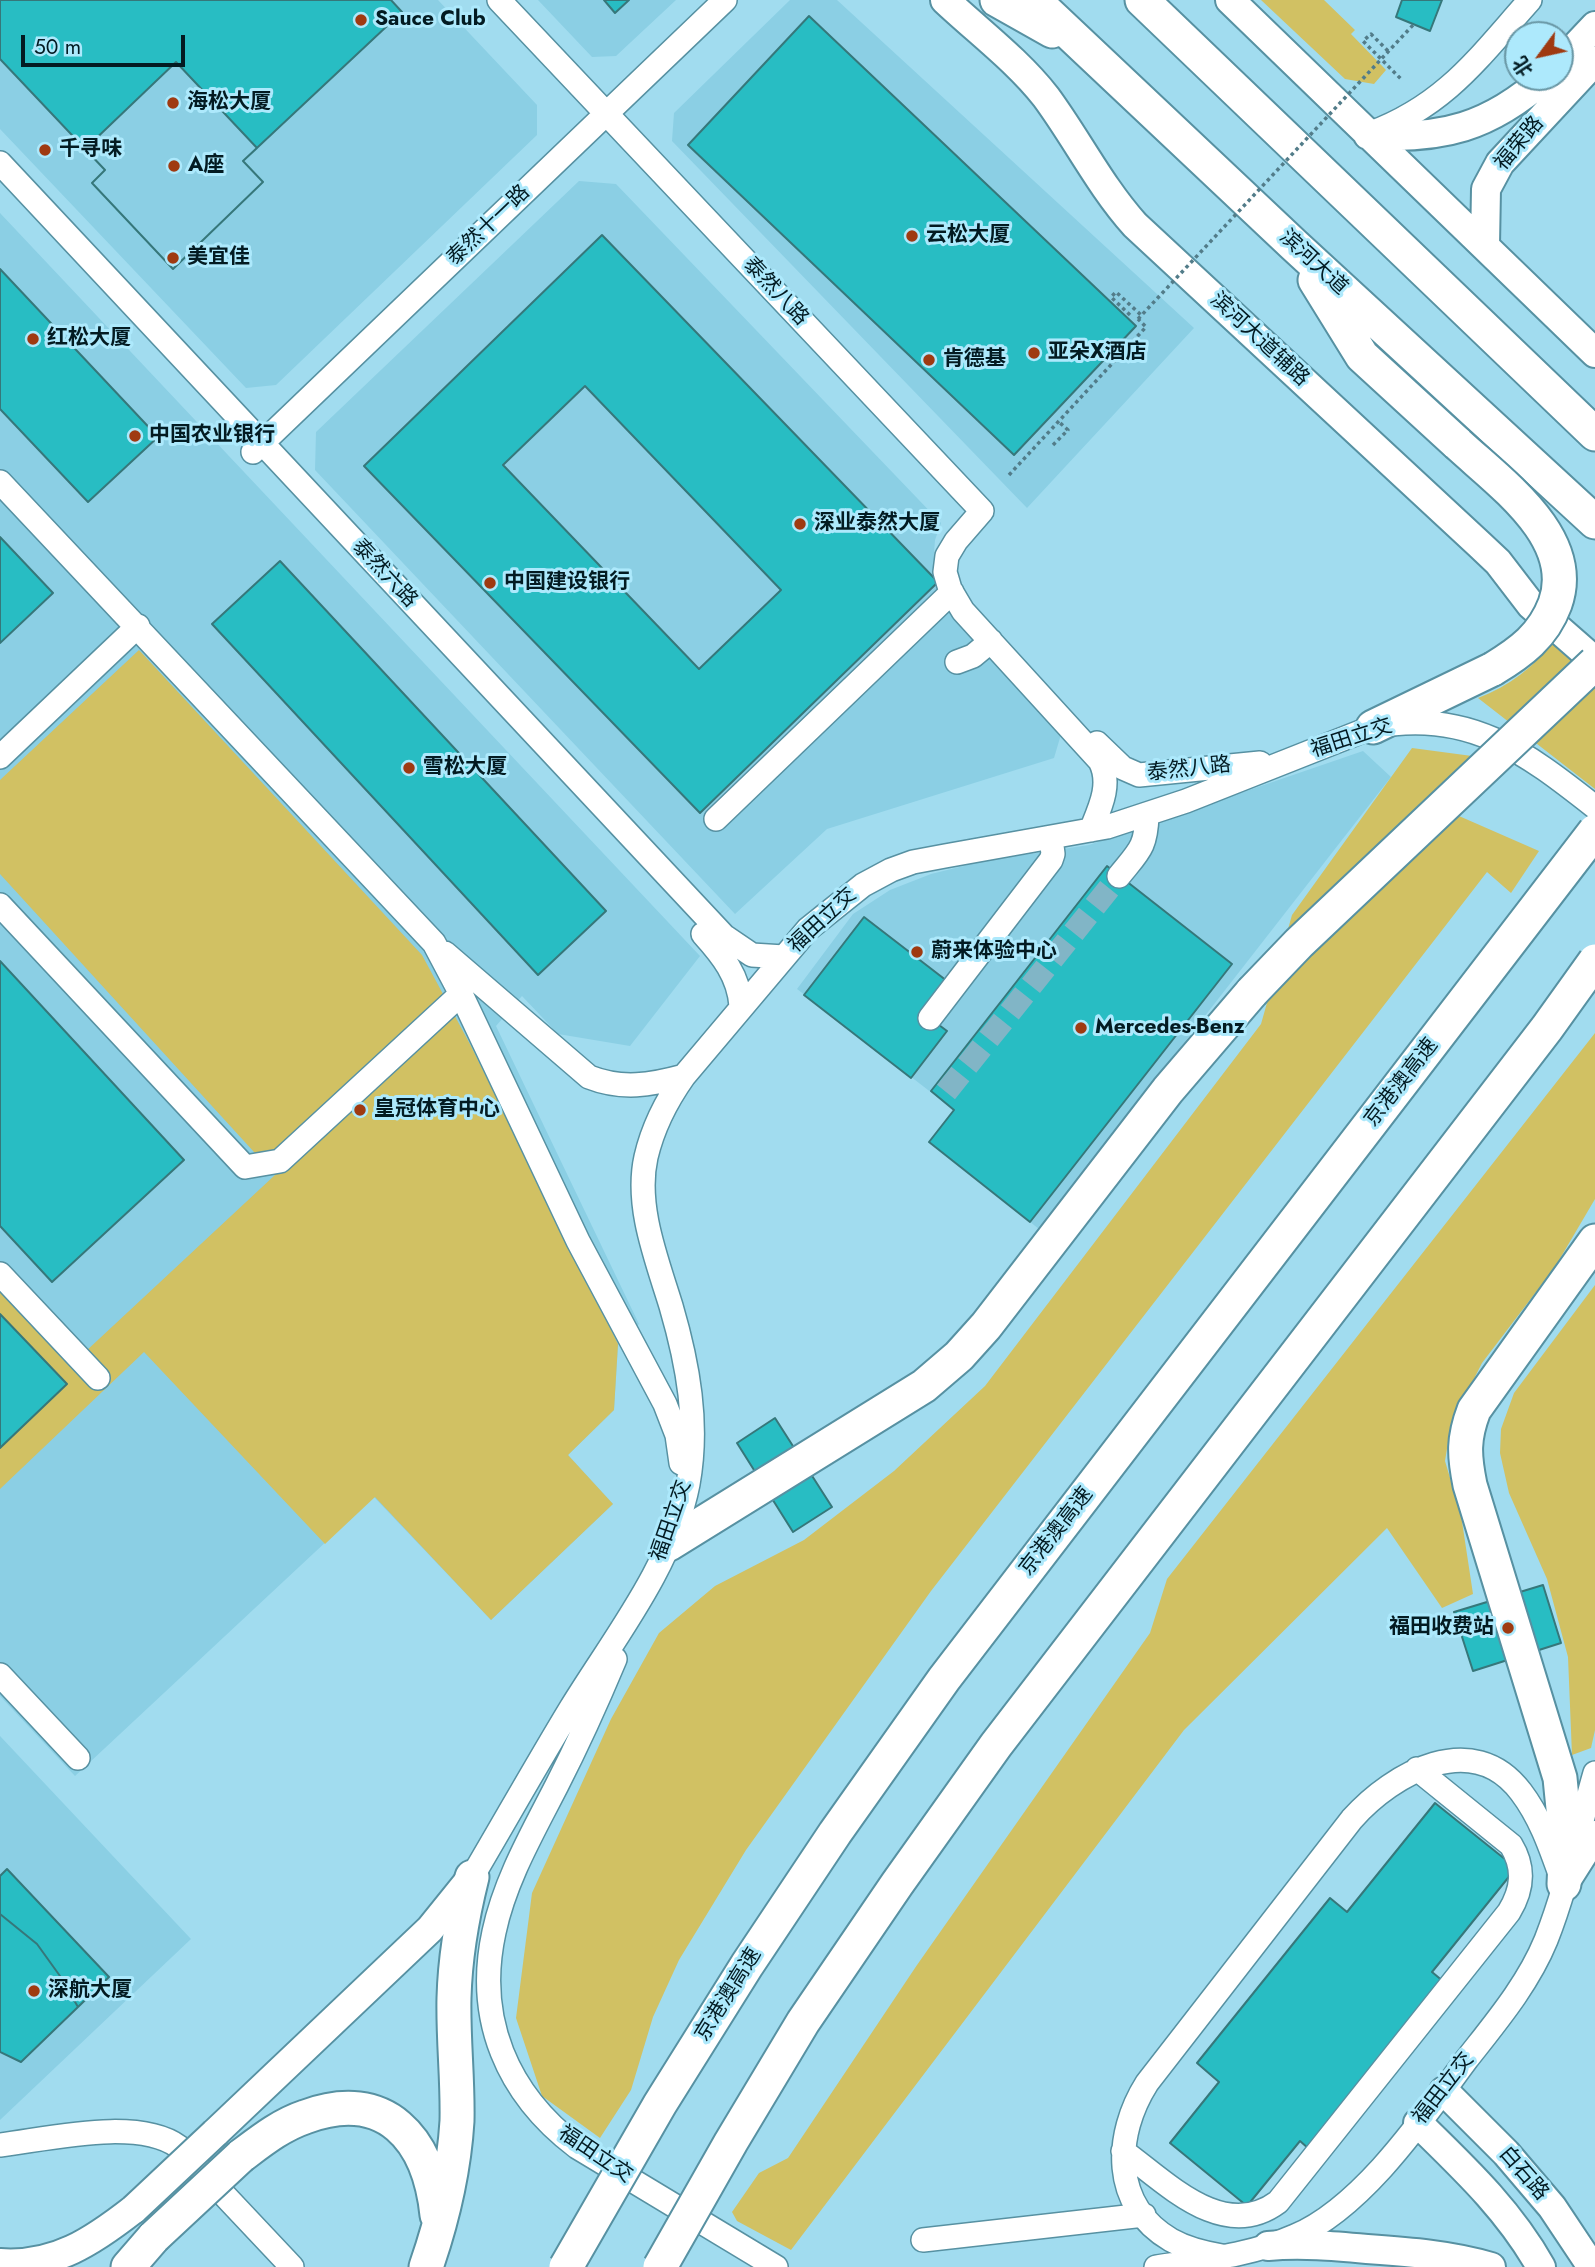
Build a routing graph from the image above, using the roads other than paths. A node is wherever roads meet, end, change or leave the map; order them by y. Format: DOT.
graph roads {
  1 [pos="499,0"];
  2 [pos="725,0"];
  3 [pos="945,0"];
  4 [pos="997,0"];
  5 [pos="1034,0"];
  6 [pos="1142,0"];
  7 [pos="1173,0"];
  8 [pos="1230,0"];
  9 [pos="1530,0"];
  10 [pos="1595,26"];
  11 [pos="1574,48"];
  12 [pos="1089,52"];
  13 [pos="1205,59"];
  14 [pos="1595,61"];
  15 [pos="1529,91"];
  16 [pos="607,114"];
  17 [pos="1368,135"];
  18 [pos="0,163"];
  19 [pos="0,182"];
  20 [pos="1294,245"];
  21 [pos="1485,245"];
  22 [pos="1595,353"];
  23 [pos="1595,434"];
  24 [pos="257,447"];
  25 [pos="0,482"];
  26 [pos="1595,522"];
  27 [pos="953,594"];
  28 [pos="138,626"];
  29 [pos="990,641"];
  30 [pos="957,662"];
  31 [pos="1595,662"];
  32 [pos="1373,727"];
  33 [pos="0,757"];
  34 [pos="1288,761"];
  35 [pos="1595,807"];
  36 [pos="1147,815"];
  37 [pos="716,819"];
  38 [pos="1091,830"];
  39 [pos="1595,831"];
  40 [pos="1051,838"];
  41 [pos="1119,876"];
  42 [pos="0,905"];
  43 [pos="434,943"];
  44 [pos="784,957"];
  45 [pos="1595,961"];
  46 [pos="461,994"];
  47 [pos="741,1006"];
  48 [pos="930,1018"];
  49 [pos="684,1076"];
  50 [pos="1595,1241"];
  51 [pos="0,1274"];
  52 [pos="98,1378"];
  53 [pos="680,1509"];
  54 [pos="669,1544"];
  55 [pos="642,1595"];
  56 [pos="0,1675"];
  57 [pos="78,1758"];
  58 [pos="1417,1769"];
  59 [pos="1595,1773"];
  60 [pos="1595,1835"];
  61 [pos="472,1877"];
  62 [pos="1564,1884"];
  63 [pos="1444,2091"];
  64 [pos="1418,2123"];
  65 [pos="0,2145"];
  66 [pos="1123,2151"];
  67 [pos="1144,2215"];
  68 [pos="438,2230"];
  69 [pos="923,2240"];
  70 [pos="1268,2246"];
  71 [pos="1222,2256"];
  72 [pos="0,2263"];
  73 [pos="128,2267"];
  74 [pos="292,2267"];
  75 [pos="426,2267"];
  76 [pos="566,2267"];
  77 [pos="660,2267"];
  78 [pos="776,2267"];
  79 [pos="1156,2267"];
  80 [pos="1491,2267"];
  81 [pos="1541,2267"];
  82 [pos="1592,2267"];
  1 -- 16 [label="street, 泰然八路"];
  2 -- 16 [label="street, 泰然十一路"];
  3 -- 31 [label="main road, 滨河大道辅路"];
  4 -- 12 [label="highway"];
  5 -- 12 [label="highway, 滨河大道"];
  6 -- 13 [label="highway"];
  7 -- 13 [label="highway"];
  8 -- 17 [label="main road"];
  9 -- 17 [label="street"];
  10 -- 11 [label="main road"];
  12 -- 20 [label="highway, 滨河大道"];
  13 -- 23 [label="highway"];
  14 -- 21 [label="main road, 福荣路"];
  15 -- 17 [label="main road, 福荣路"];
  16 -- 24 [label="street, 泰然十一路"];
  16 -- 27 [label="street, 泰然八路"];
  17 -- 21 [label="main road"];
  18 -- 24 [label="street, 泰然六路"];
  19 -- 24 [label="street, 泰然六路"];
  20 -- 26 [label="highway, 滨河大道"];
  20 -- 32 [label="highway, bridge"];
  21 -- 22 [label="main road"];
  24 -- 44 [label="street, 泰然六路"];
  24 -- 47 [label="street, 泰然六路"];
  25 -- 28 [label="street"];
  27 -- 29 [label="street, 泰然八路"];
  27 -- 34 [label="street, 泰然八路"];
  27 -- 37 [label="street"];
  28 -- 33 [label="street"];
  28 -- 43 [label="street"];
  29 -- 30 [label="street"];
  29 -- 38 [label="street, 泰然八路"];
  31 -- 54 [label="highway, bridge"];
  32 -- 34 [label="street, 福田立交"];
  32 -- 35 [label="street, 福田立交"];
  34 -- 36 [label="street, 福田立交"];
  36 -- 38 [label="street, 福田立交"];
  36 -- 41 [label="street"];
  38 -- 40 [label="street, 福田立交"];
  39 -- 76 [label="highway, 京港澳高速, bridge"];
  40 -- 44 [label="street, 福田立交"];
  40 -- 48 [label="street"];
  42 -- 46 [label="street"];
  43 -- 46 [label="street"];
  43 -- 49 [label="street"];
  44 -- 47 [label="street, 福田立交"];
  45 -- 77 [label="highway, bridge"];
  46 -- 53 [label="street"];
  47 -- 49 [label="street, 福田立交"];
  49 -- 53 [label="street, 福田立交"];
  50 -- 62 [label="highway"];
  51 -- 52 [label="street"];
  53 -- 54 [label="street, 福田立交"];
  54 -- 55 [label="street, 福田立交"];
  55 -- 61 [label="street, 福田立交"];
  55 -- 78 [label="street, 福田立交"];
  56 -- 57 [label="street"];
  58 -- 62 [label="street"];
  58 -- 66 [label="street"];
  58 -- 66 [label="street"];
  59 -- 62 [label="street, 福田立交"];
  60 -- 62 [label="main road"];
  61 -- 68 [label="highway"];
  61 -- 72 [label="main road, bridge"];
  62 -- 63 [label="street, 福田立交"];
  63 -- 64 [label="street, 福田立交"];
  63 -- 82 [label="main road, 白石路"];
  64 -- 70 [label="street, 福田立交"];
  64 -- 81 [label="main road, 白石路"];
  65 -- 74 [label="street"];
  66 -- 67 [label="street"];
  67 -- 69 [label="street"];
  67 -- 71 [label="street"];
  68 -- 73 [label="highway, bridge"];
  68 -- 75 [label="highway"];
  70 -- 71 [label="street, 福田立交"];
  70 -- 80 [label="main road"];
  71 -- 79 [label="street, 福田立交"];
}
